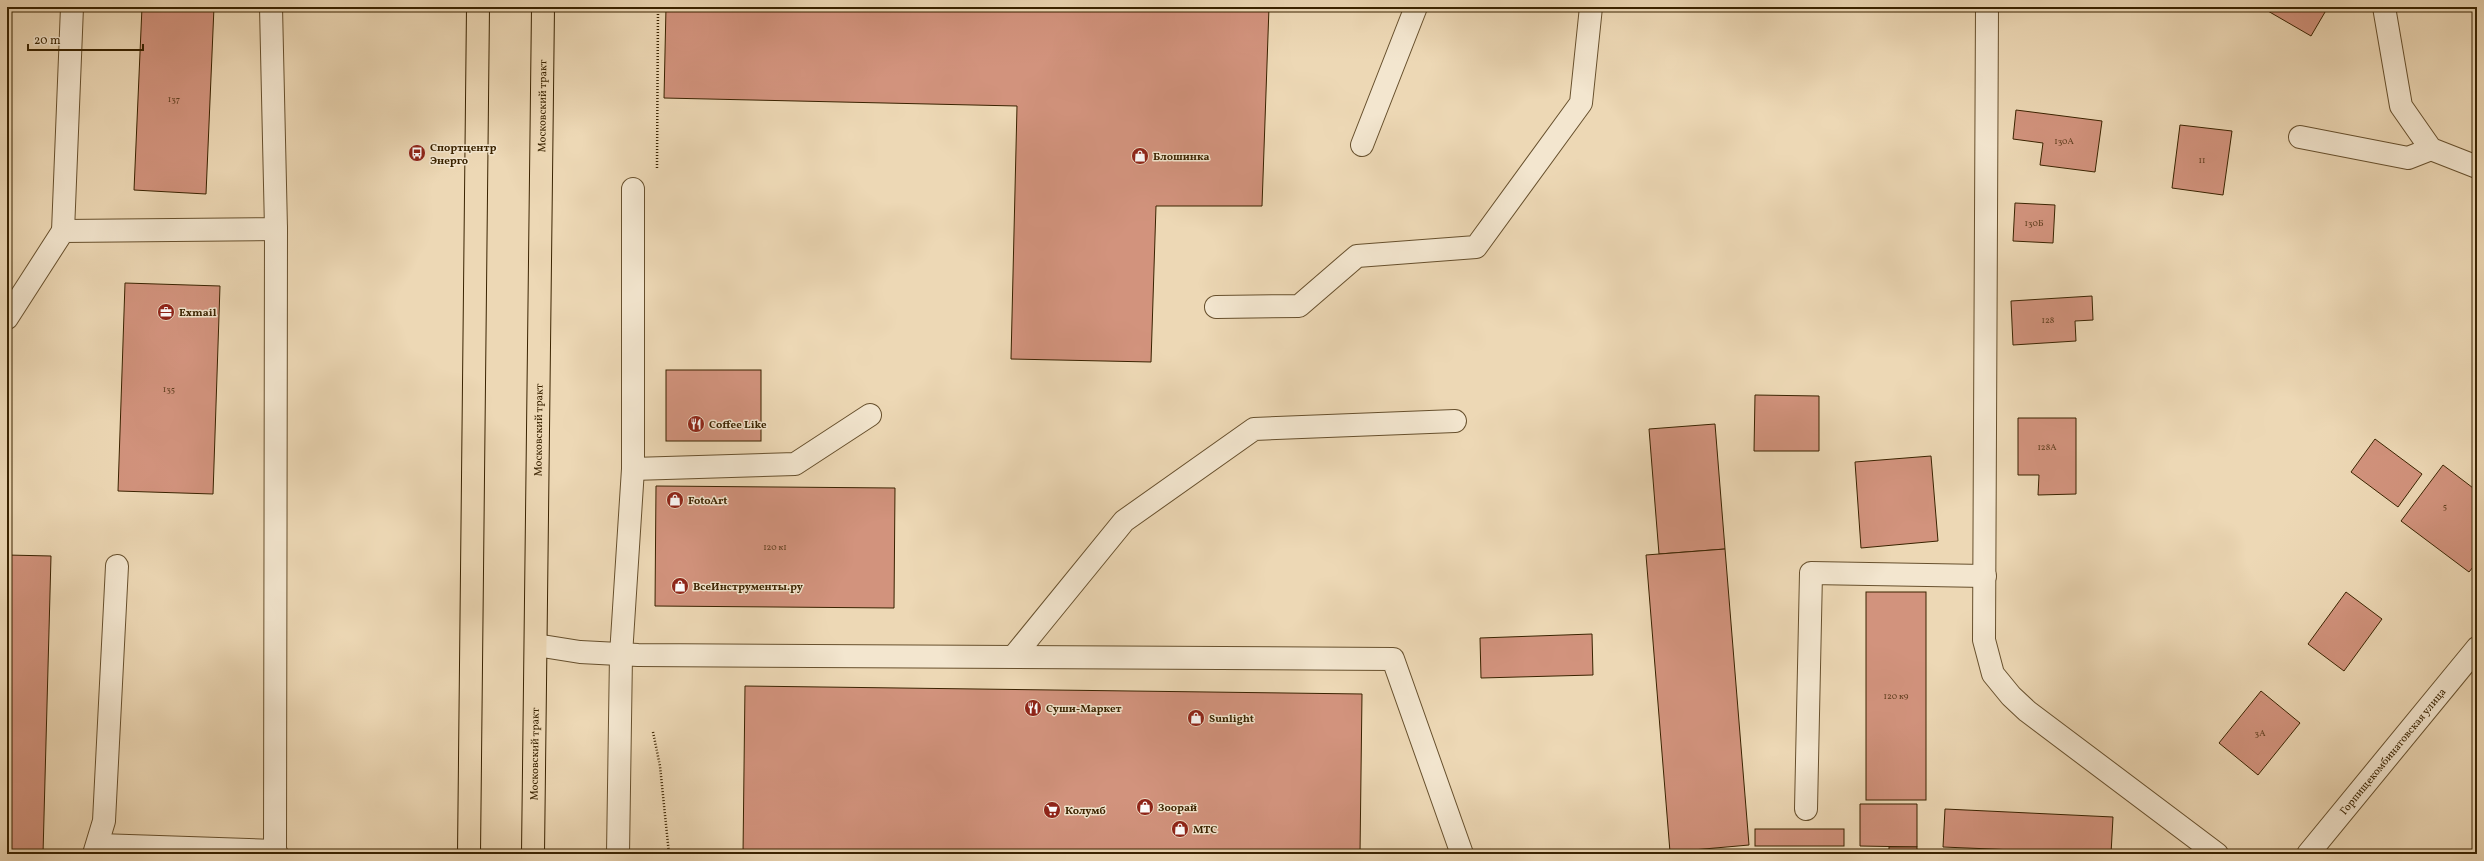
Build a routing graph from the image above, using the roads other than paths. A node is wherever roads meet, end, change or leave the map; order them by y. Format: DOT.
graph roads {
  1 [pos="72,7"];
  2 [pos="271,7"];
  3 [pos="478,7"];
  4 [pos="543,7"];
  5 [pos="1416,7"];
  6 [pos="1591,7"];
  7 [pos="1987,7"];
  8 [pos="2384,7"];
  9 [pos="2300,137"];
  10 [pos="1362,145"];
  11 [pos="2431,149"];
  12 [pos="2477,167"];
  13 [pos="632,189"];
  14 [pos="276,230"];
  15 [pos="63,231"];
  16 [pos="1216,307"];
  17 [pos="7,318"];
  18 [pos="870,415"];
  19 [pos="1455,421"];
  20 [pos="633,469"];
  21 [pos="118,566"];
  22 [pos="1985,576"];
  23 [pos="536,645"];
  24 [pos="2477,648"];
  25 [pos="621,655"];
  26 [pos="1014,656"];
  27 [pos="1806,809"];
  28 [pos="96,849"];
  29 [pos="276,853"];
  30 [pos="469,854"];
  31 [pos="533,854"];
  32 [pos="618,854"];
  33 [pos="1462,854"];
  34 [pos="2217,854"];
  35 [pos="2308,854"];
  1 -- 15 [label="street"];
  2 -- 14 [label="street"];
  3 -- 30 [label="main road"];
  4 -- 23 [label="main road, Московский тракт"];
  5 -- 10 [label="street"];
  6 -- 16 [label="street"];
  7 -- 22 [label="street"];
  8 -- 11 [label="street"];
  9 -- 11 [label="street"];
  11 -- 12 [label="street"];
  13 -- 20 [label="street"];
  14 -- 15 [label="street"];
  14 -- 29 [label="street"];
  15 -- 17 [label="street"];
  18 -- 20 [label="street"];
  19 -- 26 [label="street"];
  20 -- 25 [label="street"];
  21 -- 28 [label="street"];
  22 -- 27 [label="street"];
  22 -- 34 [label="street"];
  23 -- 25 [label="street"];
  23 -- 31 [label="main road, Московский тракт"];
  24 -- 35 [label="street, Горпищекомбинатовская улица"];
  25 -- 26 [label="street"];
  25 -- 32 [label="street"];
  26 -- 33 [label="street"];
  28 -- 29 [label="street"];
}
